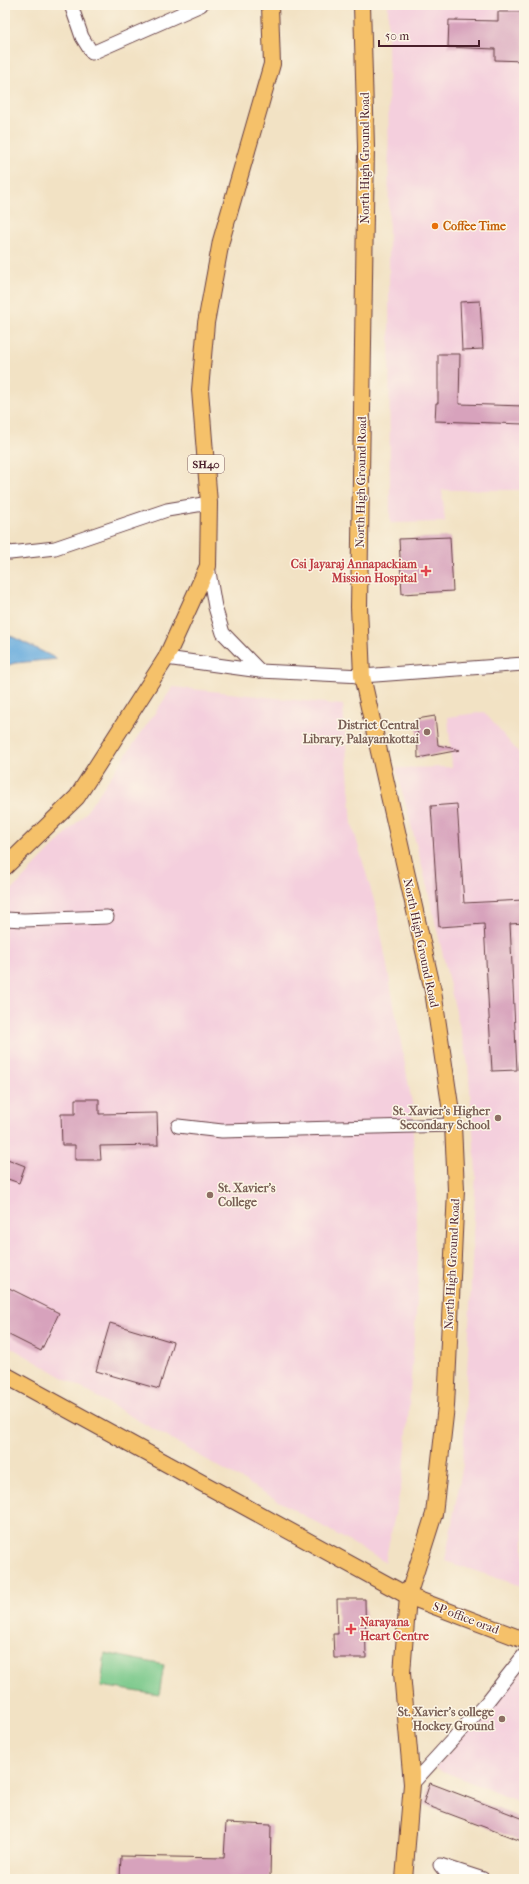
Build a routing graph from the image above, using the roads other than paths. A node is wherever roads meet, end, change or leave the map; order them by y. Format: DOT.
graph roads {
  1 [pos="71,5"];
  2 [pos="201,5"];
  3 [pos="270,5"];
  4 [pos="362,5"];
  5 [pos="209,503"];
  6 [pos="5,550"];
  7 [pos="208,566"];
  8 [pos="166,658"];
  9 [pos="524,664"];
  10 [pos="260,671"];
  11 [pos="362,676"];
  12 [pos="5,867"];
  13 [pos="107,917"];
  14 [pos="5,919"];
  15 [pos="454,1125"];
  16 [pos="178,1126"];
  17 [pos="5,1375"];
  18 [pos="408,1596"];
  19 [pos="524,1640"];
  20 [pos="524,1655"];
  21 [pos="412,1784"];
  22 [pos="404,1879"];
  23 [pos="451,1879"];
  24 [pos="483,1879"];
  1 -- 2 [label="street"];
  3 -- 5 [label="main road, SH40"];
  4 -- 11 [label="main road, North High Ground Road"];
  5 -- 6 [label="street"];
  5 -- 7 [label="main road, SH40"];
  7 -- 8 [label="main road, SH40"];
  7 -- 10 [label="street"];
  8 -- 10 [label="street"];
  8 -- 12 [label="main road, SH40"];
  9 -- 11 [label="street"];
  10 -- 11 [label="street"];
  11 -- 15 [label="main road, North High Ground Road"];
  13 -- 14 [label="street"];
  15 -- 16 [label="street"];
  15 -- 18 [label="main road, North High Ground Road"];
  17 -- 18 [label="main road, SP office orad"];
  18 -- 19 [label="main road, SP office orad"];
  18 -- 21 [label="main road, North High Ground Road"];
  20 -- 21 [label="street"];
  21 -- 22 [label="main road, North High Ground Road"];
  23 -- 24 [label="street"];
}
